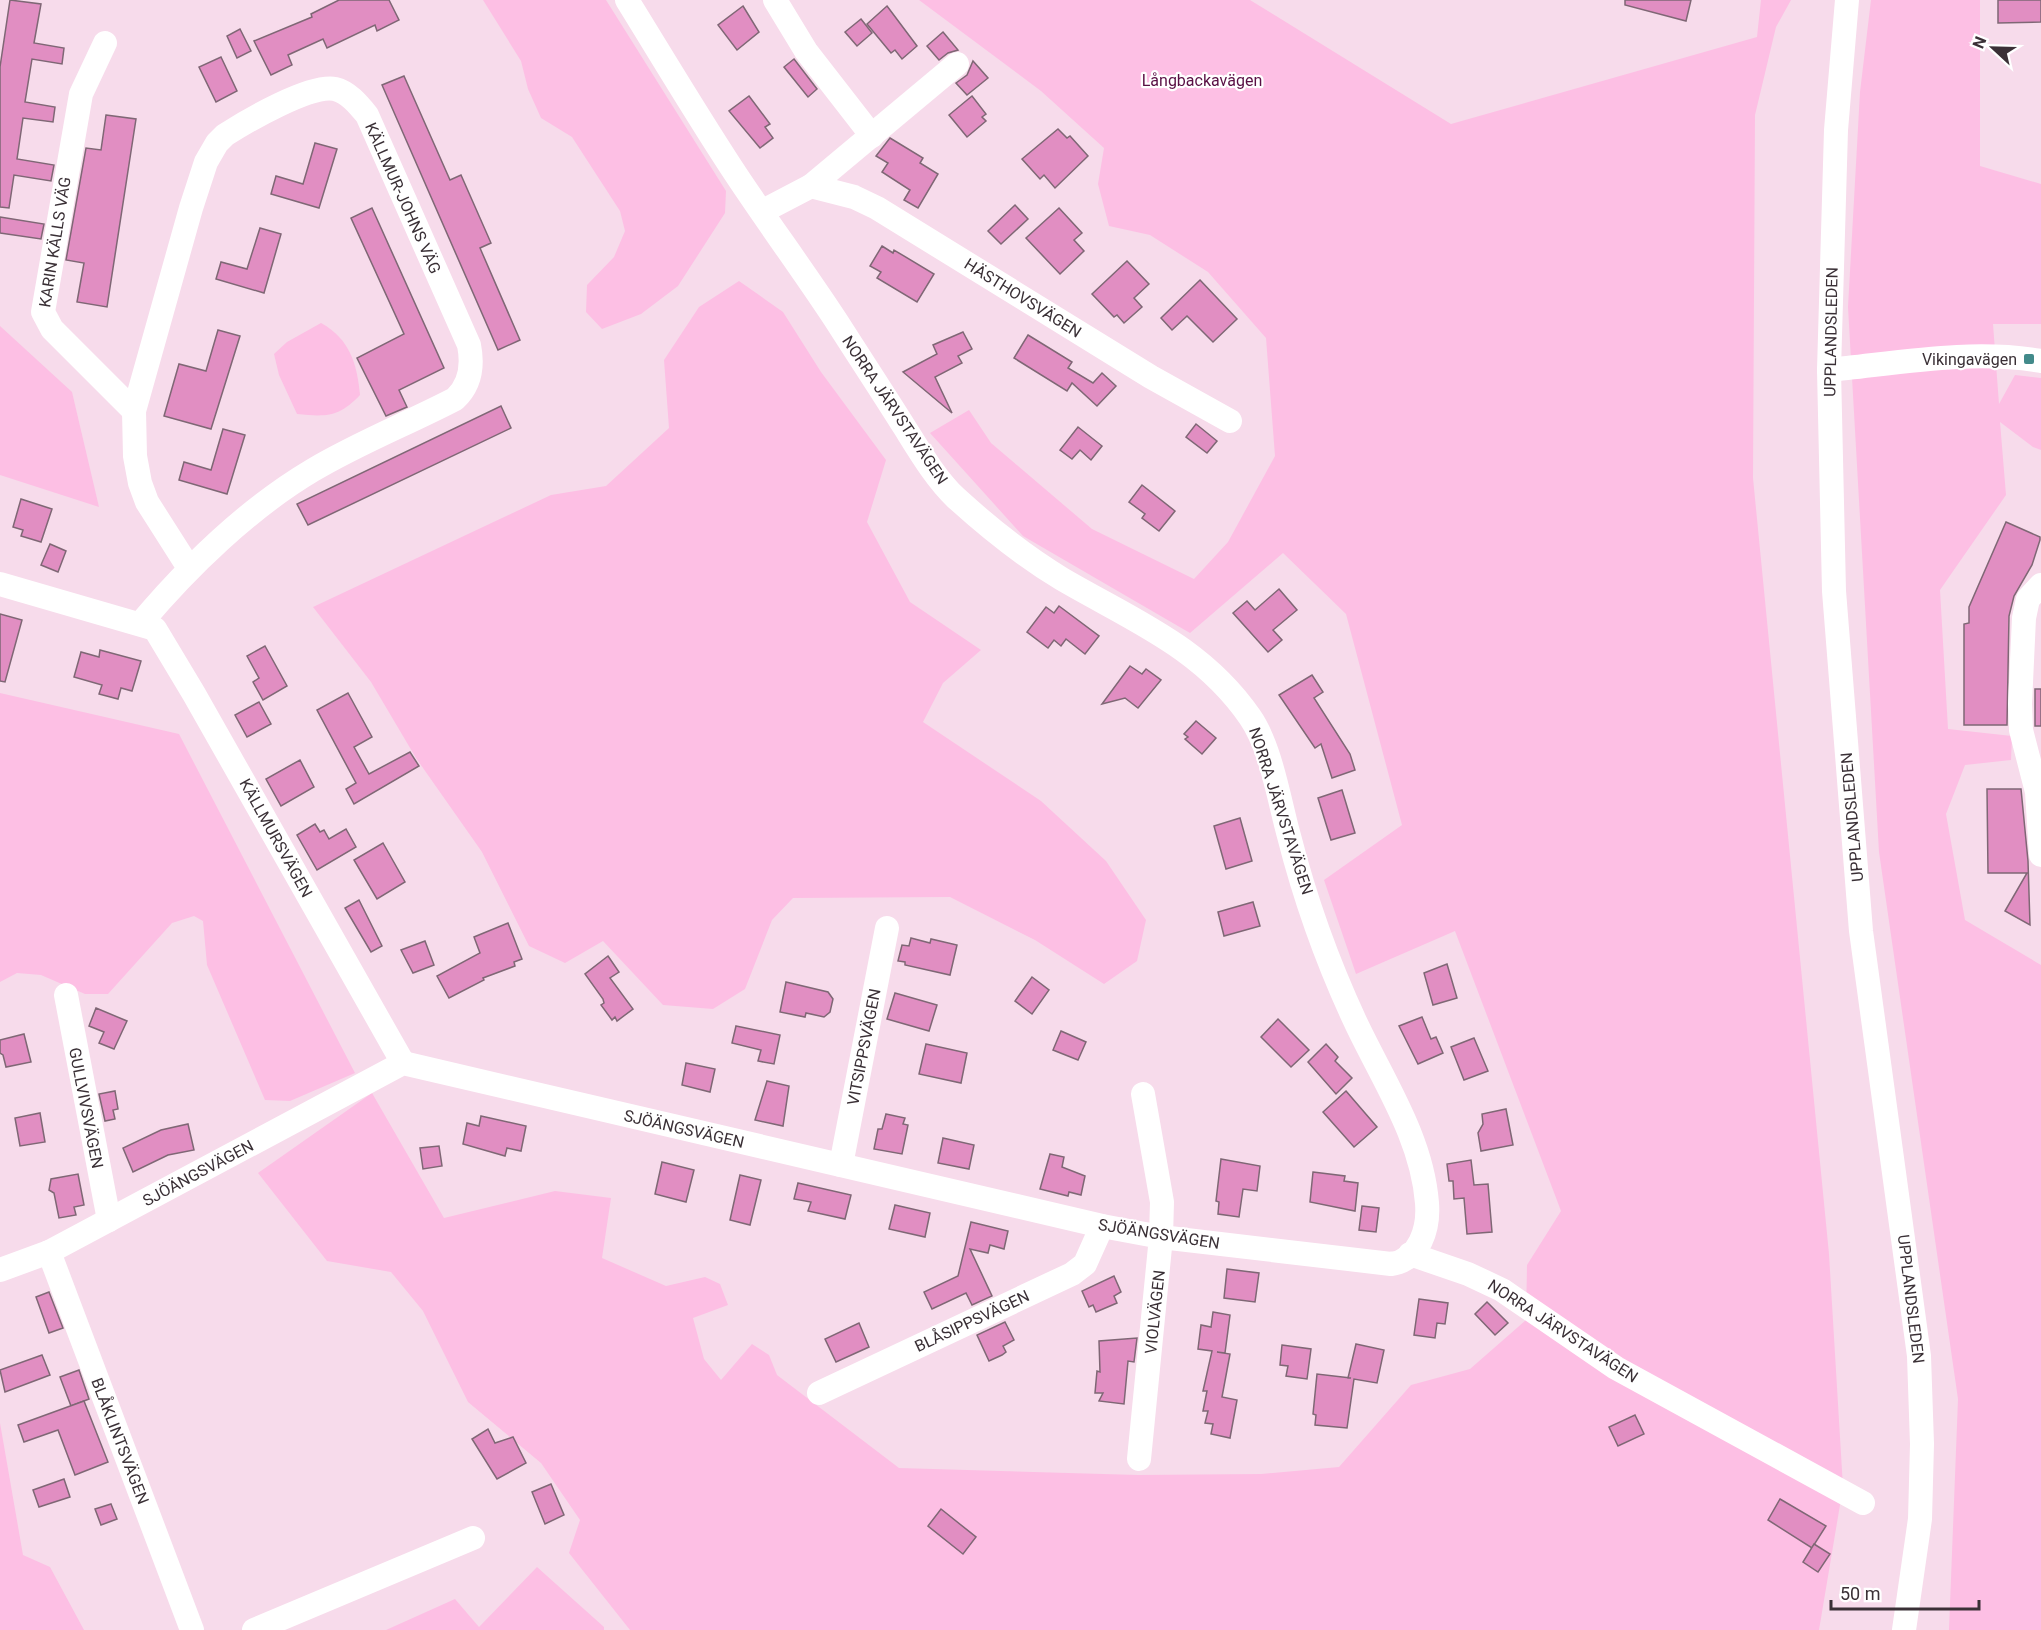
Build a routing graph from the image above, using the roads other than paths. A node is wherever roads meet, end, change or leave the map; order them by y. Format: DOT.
graph roads {
  1 [pos="627,0"];
  2 [pos="775,0"];
  3 [pos="1847,0"];
  4 [pos="105,43"];
  5 [pos="957,64"];
  6 [pos="872,136"];
  7 [pos="810,186"];
  8 [pos="763,212"];
  9 [pos="2041,361"];
  10 [pos="1829,370"];
  11 [pos="134,411"];
  12 [pos="1230,421"];
  13 [pos="189,568"];
  14 [pos="0,584"];
  15 [pos="2041,585"];
  16 [pos="140,624"];
  17 [pos="2031,669"];
  18 [pos="2041,855"];
  19 [pos="887,928"];
  20 [pos="66,995"];
  21 [pos="403,1063"];
  22 [pos="1143,1094"];
  23 [pos="841,1165"];
  24 [pos="109,1220"];
  25 [pos="1102,1226"];
  26 [pos="1161,1237"];
  27 [pos="49,1252"];
  28 [pos="1410,1254"];
  29 [pos="0,1270"];
  30 [pos="819,1393"];
  31 [pos="1139,1459"];
  32 [pos="1863,1503"];
  33 [pos="473,1538"];
  34 [pos="192,1630"];
  35 [pos="254,1630"];
  36 [pos="1904,1630"];
  1 -- 8 [label="street, NORRA JÄRVSTAVÄGEN"];
  2 -- 6 [label="street"];
  3 -- 10 [label="street, UPPLANDSLEDEN"];
  4 -- 11 [label="street, KARIN KÄLLS VÄG"];
  5 -- 6 [label="street"];
  6 -- 7 [label="street"];
  7 -- 8 [label="street"];
  7 -- 12 [label="street, HÄSTHOVSVÄGEN"];
  8 -- 28 [label="street, NORRA JÄRVSTAVÄGEN"];
  9 -- 10 [label="street"];
  10 -- 36 [label="street, UPPLANDSLEDEN"];
  11 -- 13 [label="street, KÄLLMUR-JOHNS VÄG"];
  11 -- 13 [label="street, KÄLLMUR-JOHNS VÄG"];
  13 -- 16 [label="street, KÄLLMUR-JOHNS VÄG"];
  14 -- 16 [label="street, KÄLLMURSVÄGEN"];
  15 -- 17 [label="street"];
  16 -- 21 [label="street, KÄLLMURSVÄGEN"];
  17 -- 18 [label="street"];
  19 -- 23 [label="street, VITSIPPSVÄGEN"];
  20 -- 24 [label="street, GULLVIVSVÄGEN"];
  21 -- 23 [label="street, SJÖÄNGSVÄGEN"];
  21 -- 24 [label="street, SJÖÄNGSVÄGEN"];
  22 -- 26 [label="street, VIOLVÄGEN"];
  23 -- 25 [label="street, SJÖÄNGSVÄGEN"];
  24 -- 27 [label="street, SJÖÄNGSVÄGEN"];
  25 -- 26 [label="street, SJÖÄNGSVÄGEN"];
  25 -- 30 [label="street, BLÅSIPPSVÄGEN"];
  26 -- 28 [label="street, SJÖÄNGSVÄGEN"];
  26 -- 31 [label="street, VIOLVÄGEN"];
  27 -- 29 [label="street, SJÖÄNGSVÄGEN"];
  27 -- 34 [label="street, BLÅKLINTSVÄGEN"];
  28 -- 32 [label="street, NORRA JÄRVSTAVÄGEN"];
  33 -- 35 [label="street"];
}
